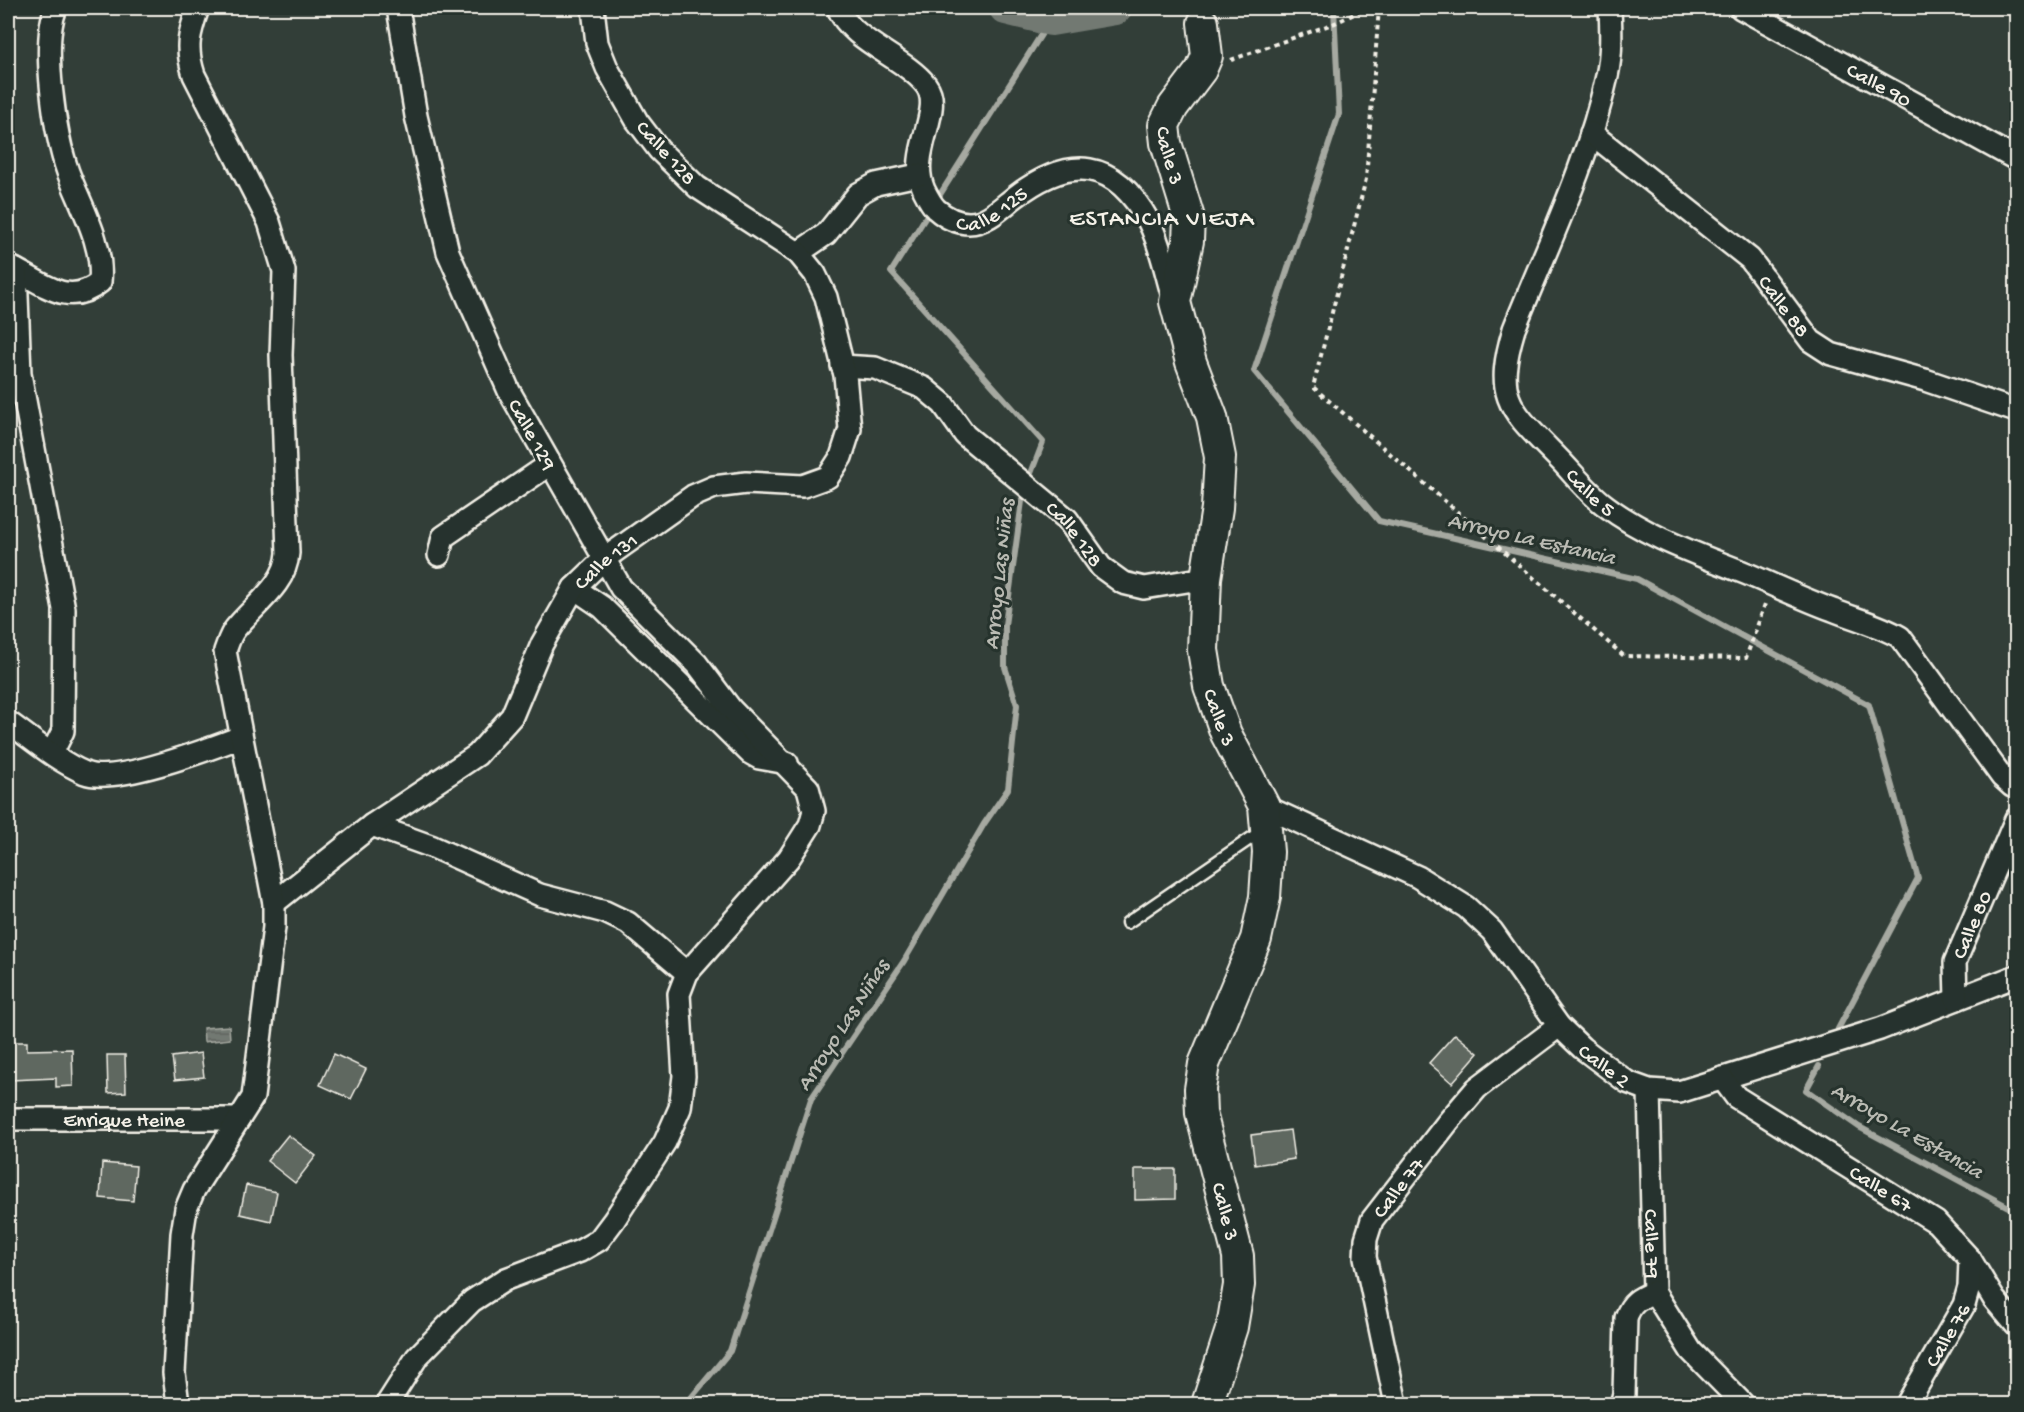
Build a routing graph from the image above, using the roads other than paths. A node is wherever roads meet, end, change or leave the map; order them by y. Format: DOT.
graph roads {
  1 [pos="56,8"];
  2 [pos="198,8"];
  3 [pos="398,8"];
  4 [pos="593,8"];
  5 [pos="838,8"];
  6 [pos="1610,8"];
  7 [pos="1741,8"];
  8 [pos="1203,15"];
  9 [pos="1591,133"];
  10 [pos="2016,159"];
  11 [pos="918,175"];
  12 [pos="798,253"];
  13 [pos="12,268"];
  14 [pos="1175,302"];
  15 [pos="842,366"];
  16 [pos="2016,411"];
  17 [pos="550,464"];
  18 [pos="439,555"];
  19 [pos="604,559"];
  20 [pos="1206,578"];
  21 [pos="574,588"];
  22 [pos="8,722"];
  23 [pos="241,737"];
  24 [pos="52,753"];
  25 [pos="787,763"];
  26 [pos="2016,786"];
  27 [pos="1265,817"];
  28 [pos="2016,819"];
  29 [pos="372,825"];
  30 [pos="274,903"];
  31 [pos="1127,923"];
  32 [pos="687,973"];
  33 [pos="2016,976"];
  34 [pos="1956,999"];
  35 [pos="1559,1026"];
  36 [pos="1722,1078"];
  37 [pos="1649,1090"];
  38 [pos="8,1119"];
  39 [pos="239,1119"];
  40 [pos="1970,1259"];
  41 [pos="1654,1292"];
  42 [pos="2016,1324"];
  43 [pos="178,1404"];
  44 [pos="387,1404"];
  45 [pos="1206,1404"];
  46 [pos="1395,1404"];
  47 [pos="1621,1404"];
  48 [pos="1743,1404"];
  49 [pos="1907,1404"];
  1 -- 13 [label="street"];
  2 -- 23 [label="street"];
  3 -- 17 [label="street, Calle 129"];
  4 -- 12 [label="street, Calle 128"];
  5 -- 11 [label="street"];
  6 -- 9 [label="street, Calle 5"];
  7 -- 10 [label="street, Calle 90"];
  8 -- 14 [label="street, Calle 3"];
  9 -- 16 [label="street, Calle 88"];
  9 -- 26 [label="street, Calle 5"];
  11 -- 12 [label="street"];
  11 -- 14 [label="street, Calle 125"];
  12 -- 15 [label="street, Calle 131"];
  13 -- 24 [label="street"];
  14 -- 20 [label="street, Calle 3"];
  15 -- 19 [label="street, Calle 131"];
  15 -- 20 [label="street, Calle 128"];
  17 -- 18 [label="street"];
  17 -- 19 [label="street, Calle 129"];
  19 -- 21 [label="street, Calle 131"];
  19 -- 25 [label="street, Calle 129"];
  20 -- 27 [label="street, Calle 3"];
  21 -- 25 [label="street"];
  21 -- 29 [label="street, Calle 131"];
  22 -- 24 [label="street"];
  23 -- 24 [label="street"];
  23 -- 30 [label="street"];
  25 -- 32 [label="street, Calle 129"];
  27 -- 31 [label="lane"];
  27 -- 35 [label="street, Calle 2"];
  27 -- 45 [label="street, Calle 3"];
  28 -- 34 [label="street, Calle 80"];
  29 -- 30 [label="street, Calle 131"];
  29 -- 32 [label="street"];
  30 -- 39 [label="street"];
  32 -- 44 [label="street"];
  33 -- 34 [label="street, Calle 2"];
  34 -- 36 [label="street, Calle 2"];
  35 -- 37 [label="street, Calle 2"];
  35 -- 46 [label="street, Calle 77"];
  36 -- 37 [label="street, Calle 2"];
  36 -- 40 [label="street, Calle 67"];
  37 -- 41 [label="street, Calle 79"];
  38 -- 39 [label="street, Enrique Heine"];
  39 -- 43 [label="street"];
  40 -- 42 [label="street, Calle 67"];
  40 -- 49 [label="street, Calle 76"];
  41 -- 47 [label="street"];
  41 -- 48 [label="street, Calle 79"];
}
